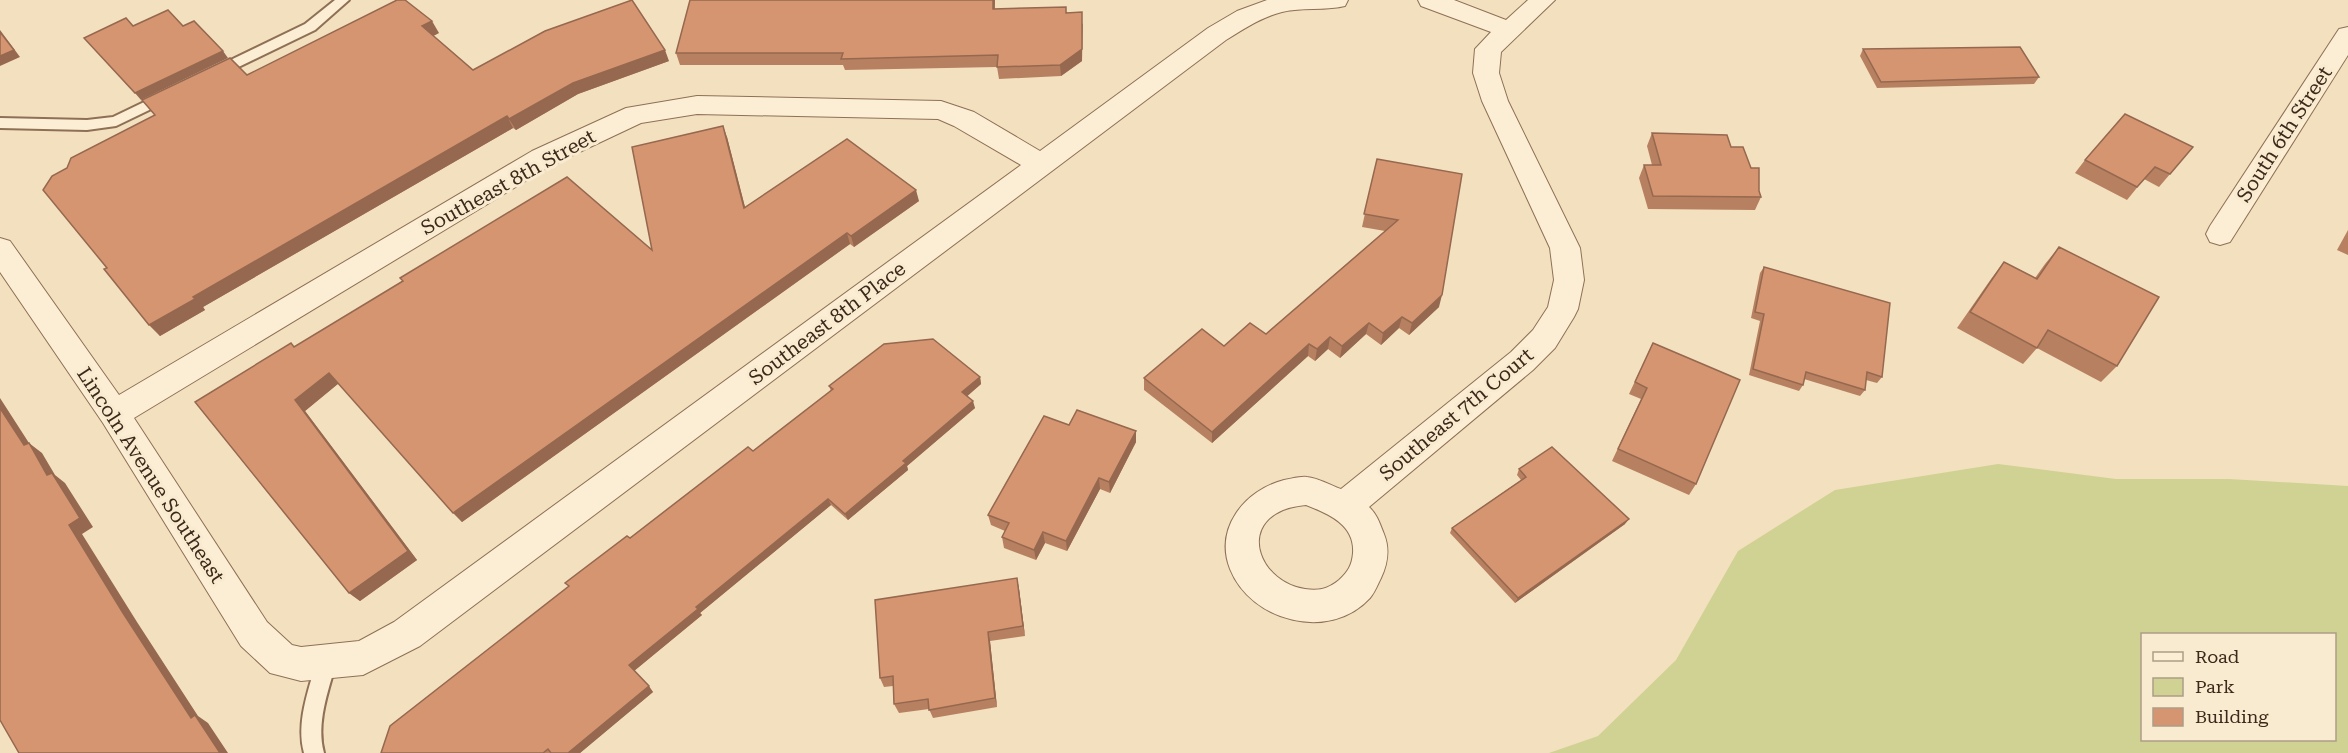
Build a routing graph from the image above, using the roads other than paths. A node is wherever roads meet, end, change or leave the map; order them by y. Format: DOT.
graph roads {
  1 [pos="343,0"];
  2 [pos="1336,0"];
  3 [pos="1430,0"];
  4 [pos="1543,0"];
  5 [pos="1509,30"];
  6 [pos="2348,35"];
  7 [pos="208,77"];
  8 [pos="177,92"];
  9 [pos="0,123"];
  10 [pos="1041,164"];
  11 [pos="2220,234"];
  12 [pos="0,249"];
  13 [pos="114,414"];
  14 [pos="1346,505"];
  15 [pos="326,663"];
  16 [pos="314,753"];
  1 -- 7 [label="lane"];
  2 -- 10 [label="street, Southeast 8th Place"];
  3 -- 5 [label="street"];
  4 -- 5 [label="street, Southeast 7th Court"];
  5 -- 14 [label="street, Southeast 7th Court"];
  6 -- 11 [label="street, South 6th Street"];
  8 -- 9 [label="lane"];
  10 -- 13 [label="street, Southeast 8th Street"];
  10 -- 15 [label="street, Southeast 8th Place"];
  12 -- 13 [label="street, Lincoln Avenue Southeast"];
  13 -- 15 [label="street, Lincoln Avenue Southeast"];
  15 -- 16 [label="lane"];
}
